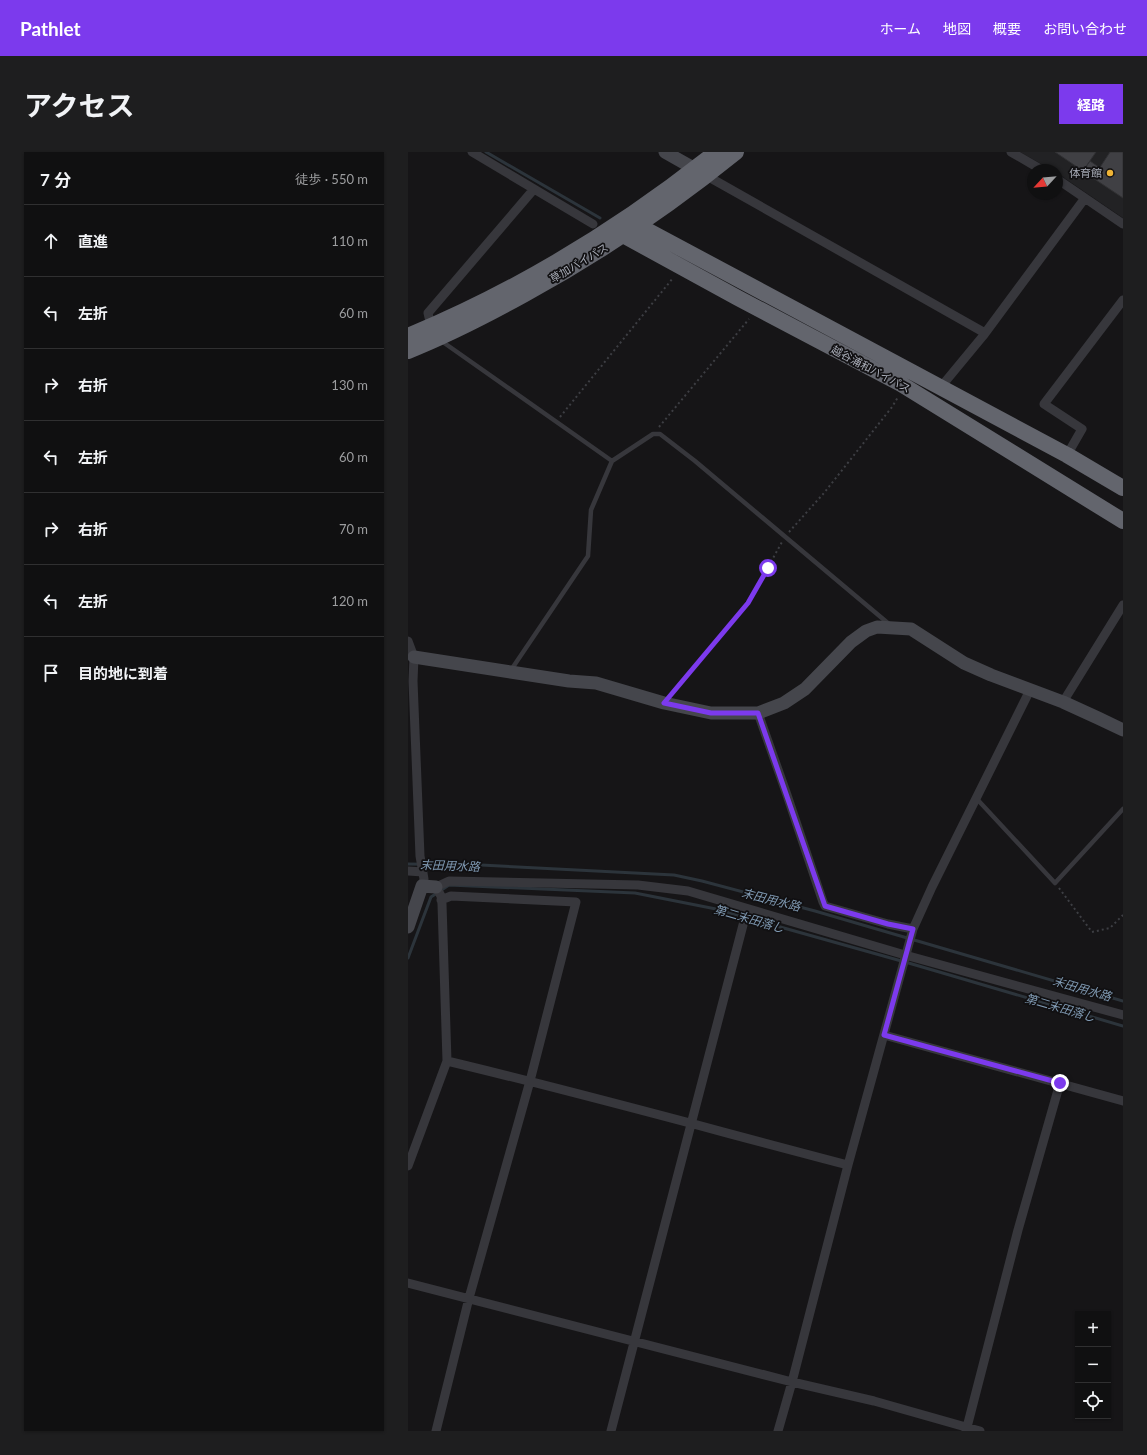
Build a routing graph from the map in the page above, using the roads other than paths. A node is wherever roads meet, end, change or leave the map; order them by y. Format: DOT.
graph roads {
  1 [pos="472,152"];
  2 [pos="665,152"];
  3 [pos="716,152"];
  4 [pos="736,152"];
  5 [pos="1011,152"];
  6 [pos="1032,164"];
  7 [pos="701,172"];
  8 [pos="1063,182"];
  9 [pos="534,189"];
  10 [pos="1085,198"];
  11 [pos="632,223"];
  12 [pos="593,224"];
  13 [pos="1123,224"];
  14 [pos="618,233"];
  15 [pos="1123,300"];
  16 [pos="435,333"];
  17 [pos="985,333"];
  18 [pos="408,336"];
  19 [pos="408,352"];
  20 [pos="940,388"];
  21 [pos="1067,455"];
  22 [pos="612,460"];
  23 [pos="1123,488"];
  24 [pos="1123,521"];
  25 [pos="1123,605"];
  26 [pos="894,628"];
  27 [pos="408,641"];
  28 [pos="412,656"];
  29 [pos="509,672"];
  30 [pos="1030,690"];
  31 [pos="1063,702"];
  32 [pos="758,713"];
  33 [pos="411,719"];
  34 [pos="1123,730"];
  35 [pos="976,798"];
  36 [pos="1123,809"];
  37 [pos="408,871"];
  38 [pos="423,872"];
  39 [pos="422,886"];
  40 [pos="436,887"];
  41 [pos="441,900"];
  42 [pos="743,925"];
  43 [pos="408,927"];
  44 [pos="913,929"];
  45 [pos="905,954"];
  46 [pos="1123,1015"];
  47 [pos="884,1035"];
  48 [pos="447,1061"];
  49 [pos="530,1081"];
  50 [pos="1060,1083"];
  51 [pos="1123,1101"];
  52 [pos="690,1124"];
  53 [pos="848,1165"];
  54 [pos="408,1166"];
  55 [pos="408,1283"];
  56 [pos="469,1298"];
  57 [pos="634,1341"];
  58 [pos="792,1382"];
  59 [pos="967,1429"];
  60 [pos="436,1431"];
  61 [pos="611,1431"];
  62 [pos="778,1431"];
  63 [pos="980,1431"];
  1 -- 9 [label="street"];
  2 -- 7 [label="street"];
  3 -- 7 [label="highway, 草加バイパス"];
  4 -- 7 [label="highway, 草加バイパス"];
  5 -- 6 [label="street"];
  7 -- 11 [label="highway, 草加バイパス"];
  7 -- 17 [label="street"];
  8 -- 10 [label="street"];
  9 -- 12 [label="street"];
  9 -- 16 [label="street"];
  10 -- 13 [label="street"];
  10 -- 17 [label="street"];
  11 -- 14 [label="highway, 草加バイパス"];
  11 -- 20 [label="highway, 越谷浦和バイパス"];
  14 -- 16 [label="highway, 草加バイパス"];
  14 -- 24 [label="highway, 越谷浦和バイパス"];
  15 -- 21 [label="street"];
  16 -- 18 [label="highway, 草加バイパス"];
  16 -- 19 [label="highway, 草加バイパス"];
  16 -- 22 [label="lane"];
  17 -- 20 [label="street"];
  20 -- 21 [label="highway, 越谷浦和バイパス"];
  21 -- 23 [label="highway, 越谷浦和バイパス"];
  22 -- 26 [label="lane"];
  22 -- 29 [label="lane"];
  25 -- 31 [label="street"];
  26 -- 30 [label="street"];
  26 -- 32 [label="street"];
  27 -- 28 [label="street"];
  28 -- 29 [label="street"];
  28 -- 33 [label="street"];
  29 -- 32 [label="street"];
  30 -- 31 [label="street"];
  30 -- 35 [label="street"];
  31 -- 34 [label="street"];
  32 -- 44 [label="street"];
  33 -- 38 [label="street"];
  35 -- 36 [label="lane"];
  35 -- 44 [label="street"];
  37 -- 38 [label="street"];
  38 -- 39 [label="street"];
  39 -- 40 [label="street"];
  39 -- 43 [label="street"];
  40 -- 41 [label="street"];
  40 -- 45 [label="street"];
  41 -- 48 [label="street"];
  41 -- 49 [label="street"];
  42 -- 52 [label="street"];
  44 -- 45 [label="street"];
  45 -- 46 [label="street"];
  45 -- 47 [label="street"];
  47 -- 50 [label="street"];
  47 -- 53 [label="street"];
  48 -- 49 [label="street"];
  48 -- 54 [label="street"];
  49 -- 52 [label="street"];
  49 -- 56 [label="street"];
  50 -- 51 [label="street"];
  50 -- 59 [label="street"];
  52 -- 53 [label="street"];
  52 -- 57 [label="street"];
  53 -- 58 [label="street"];
  55 -- 56 [label="street"];
  56 -- 57 [label="street"];
  56 -- 60 [label="street"];
  57 -- 58 [label="street"];
  57 -- 61 [label="street"];
  58 -- 59 [label="street"];
  58 -- 62 [label="street"];
  59 -- 63 [label="street"];
}
